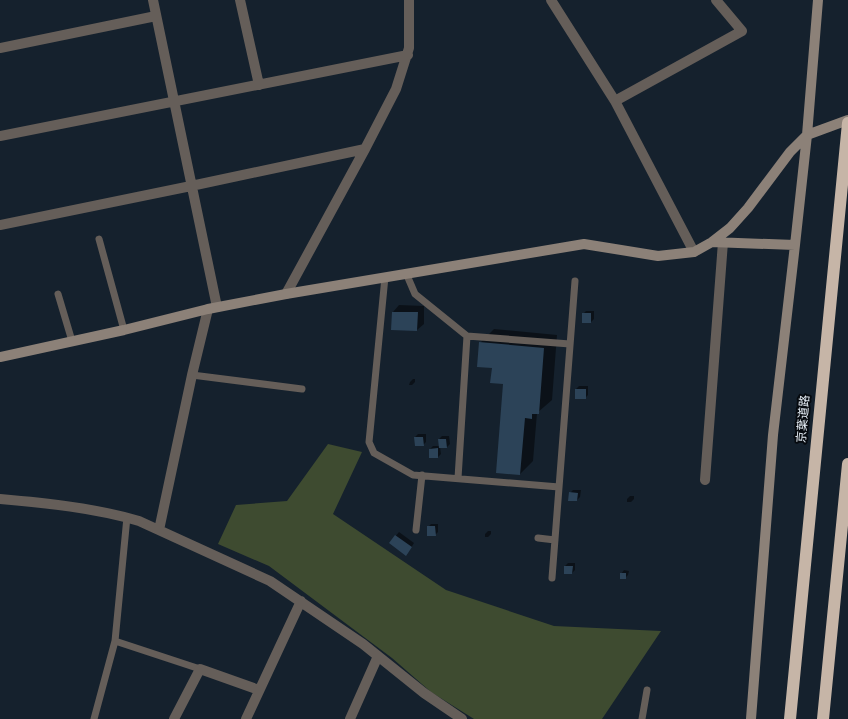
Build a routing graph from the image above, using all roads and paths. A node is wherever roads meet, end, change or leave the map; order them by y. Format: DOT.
graph roads {
  1 [pos="153,0"];
  2 [pos="240,0"];
  3 [pos="409,0"];
  4 [pos="551,0"];
  5 [pos="716,0"];
  6 [pos="818,0"];
  7 [pos="156,16"];
  8 [pos="0,48"];
  9 [pos="408,55"];
  10 [pos="259,85"];
  11 [pos="615,101"];
  12 [pos="174,102"];
  13 [pos="848,122"];
  14 [pos="806,135"];
  15 [pos="0,136"];
  16 [pos="365,149"];
  17 [pos="192,186"];
  18 [pos="0,225"];
  19 [pos="99,239"];
  20 [pos="712,242"];
  21 [pos="723,242"];
  22 [pos="795,245"];
  23 [pos="694,252"];
  24 [pos="406,273"];
  25 [pos="385,277"];
  26 [pos="575,281"];
  27 [pos="58,294"];
  28 [pos="286,294"];
  29 [pos="212,308"];
  30 [pos="124,330"];
  31 [pos="467,336"];
  32 [pos="72,341"];
  33 [pos="570,344"];
  34 [pos="0,357"];
  35 [pos="192,375"];
  36 [pos="302,389"];
  37 [pos="848,464"];
  38 [pos="422,476"];
  39 [pos="458,478"];
  40 [pos="705,480"];
  41 [pos="559,487"];
  42 [pos="0,499"];
  43 [pos="127,518"];
  44 [pos="158,530"];
  45 [pos="416,530"];
  46 [pos="538,538"];
  47 [pos="555,540"];
  48 [pos="552,578"];
  49 [pos="301,601"];
  50 [pos="115,641"];
  51 [pos="378,656"];
  52 [pos="200,669"];
  53 [pos="259,690"];
  54 [pos="647,690"];
  55 [pos="94,719"];
  56 [pos="174,719"];
  57 [pos="246,719"];
  58 [pos="350,719"];
  59 [pos="462,719"];
  60 [pos="642,719"];
  61 [pos="751,719"];
  62 [pos="790,719"];
  63 [pos="823,719"];
  1 -- 7 [label="street"];
  2 -- 10 [label="street"];
  3 -- 9 [label="street"];
  4 -- 11 [label="street"];
  5 -- 11 [label="street"];
  6 -- 14 [label="street"];
  7 -- 8 [label="street"];
  7 -- 12 [label="street"];
  9 -- 10 [label="street"];
  9 -- 16 [label="street"];
  10 -- 12 [label="street"];
  11 -- 23 [label="street"];
  12 -- 15 [label="street"];
  12 -- 17 [label="street"];
  13 -- 14 [label="street"];
  13 -- 62 [label="highway, 京葉道路"];
  14 -- 20 [label="street"];
  14 -- 22 [label="street"];
  16 -- 17 [label="street"];
  16 -- 28 [label="street"];
  17 -- 18 [label="street"];
  17 -- 29 [label="street"];
  19 -- 30 [label="lane"];
  20 -- 21 [label="street"];
  20 -- 23 [label="street"];
  21 -- 22 [label="street"];
  21 -- 40 [label="street"];
  22 -- 61 [label="street"];
  23 -- 24 [label="street"];
  24 -- 25 [label="street"];
  24 -- 31 [label="lane"];
  25 -- 28 [label="street"];
  25 -- 38 [label="lane"];
  26 -- 33 [label="lane"];
  27 -- 32 [label="lane"];
  28 -- 29 [label="street"];
  29 -- 30 [label="street"];
  29 -- 35 [label="street"];
  30 -- 32 [label="street"];
  31 -- 33 [label="lane"];
  31 -- 39 [label="lane"];
  32 -- 34 [label="street"];
  33 -- 41 [label="lane"];
  35 -- 36 [label="lane"];
  35 -- 44 [label="street"];
  37 -- 63 [label="highway"];
  38 -- 39 [label="lane"];
  38 -- 45 [label="lane"];
  39 -- 41 [label="lane"];
  41 -- 47 [label="lane"];
  42 -- 43 [label="street"];
  43 -- 44 [label="street"];
  43 -- 50 [label="lane"];
  44 -- 49 [label="street"];
  46 -- 47 [label="lane"];
  47 -- 48 [label="lane"];
  49 -- 51 [label="street"];
  49 -- 53 [label="street"];
  50 -- 52 [label="lane"];
  50 -- 55 [label="lane"];
  51 -- 58 [label="street"];
  51 -- 59 [label="street"];
  52 -- 53 [label="street"];
  52 -- 56 [label="street"];
  53 -- 57 [label="street"];
  54 -- 60 [label="lane"];
}
